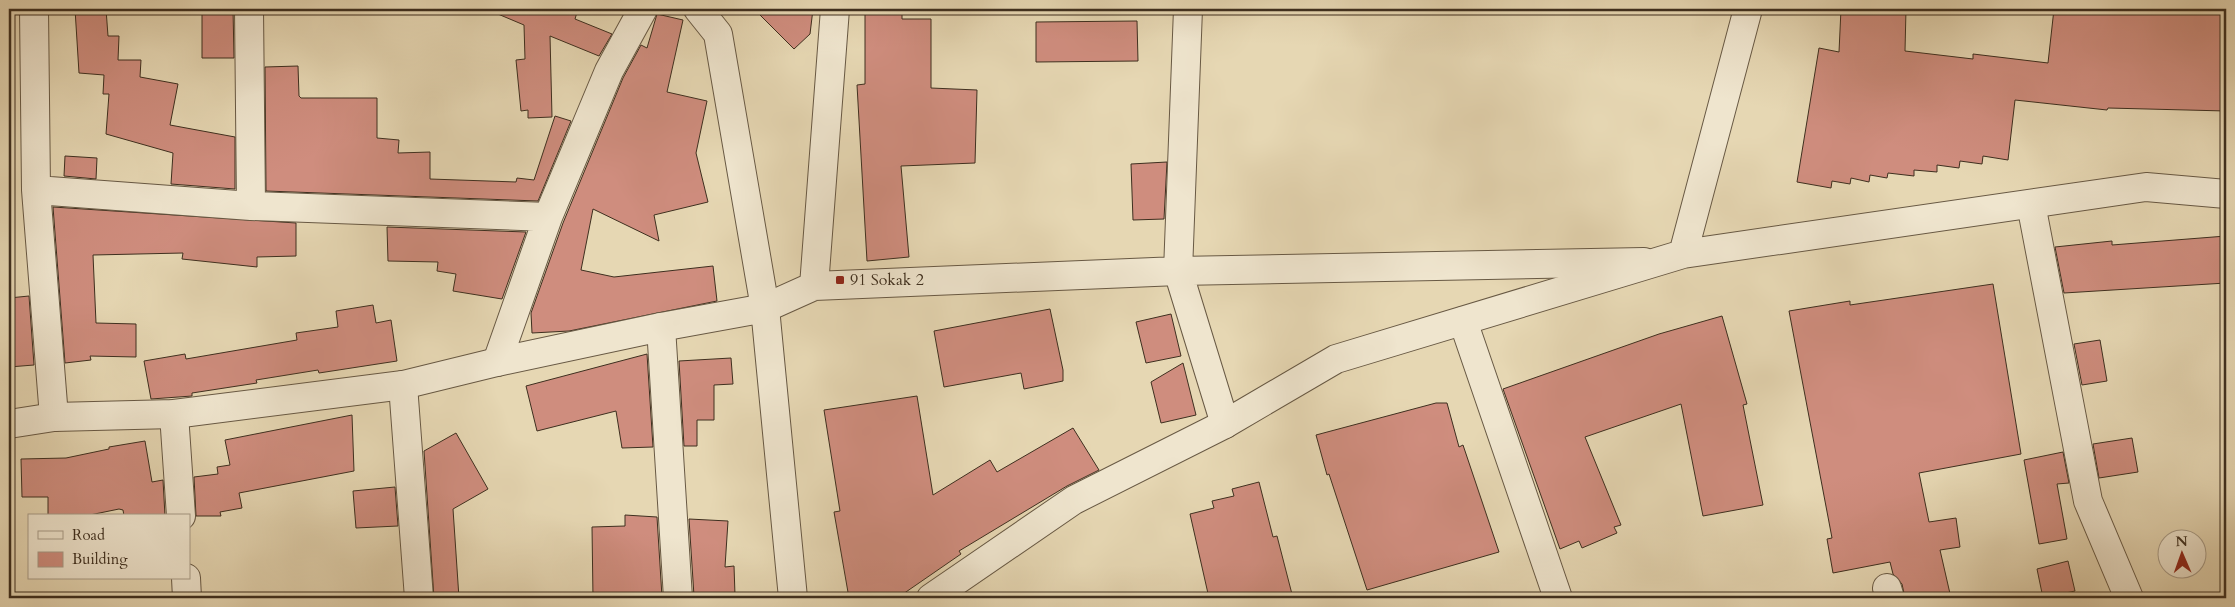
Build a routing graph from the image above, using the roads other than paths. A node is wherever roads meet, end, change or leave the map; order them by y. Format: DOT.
graph roads {
  1 [pos="34,9"];
  2 [pos="249,9"];
  3 [pos="643,9"];
  4 [pos="698,9"];
  5 [pos="835,9"];
  6 [pos="1188,9"];
  7 [pos="1748,9"];
  8 [pos="36,190"];
  9 [pos="2226,194"];
  10 [pos="2031,204"];
  11 [pos="251,206"];
  12 [pos="548,217"];
  13 [pos="1671,258"];
  14 [pos="1178,271"];
  15 [pos="814,286"];
  16 [pos="765,308"];
  17 [pos="1463,321"];
  18 [pos="661,327"];
  19 [pos="497,362"];
  20 [pos="403,385"];
  21 [pos="174,414"];
  22 [pos="54,417"];
  23 [pos="9,424"];
  24 [pos="1225,424"];
  25 [pos="181,514"];
  26 [pos="186,580"];
  27 [pos="187,598"];
  28 [pos="419,598"];
  29 [pos="678,598"];
  30 [pos="793,598"];
  31 [pos="931,598"];
  32 [pos="1558,598"];
  33 [pos="2129,598"];
  1 -- 8 [label="street"];
  2 -- 11 [label="street"];
  3 -- 12 [label="street"];
  4 -- 16 [label="street"];
  5 -- 15 [label="street"];
  6 -- 14 [label="street"];
  7 -- 13 [label="street"];
  8 -- 11 [label="street"];
  8 -- 22 [label="street"];
  9 -- 10 [label="street"];
  10 -- 13 [label="street"];
  10 -- 33 [label="street"];
  11 -- 12 [label="street"];
  12 -- 19 [label="street"];
  13 -- 14 [label="street"];
  13 -- 17 [label="street"];
  14 -- 15 [label="street"];
  14 -- 24 [label="street"];
  15 -- 16 [label="street"];
  16 -- 18 [label="street"];
  16 -- 30 [label="street"];
  17 -- 24 [label="street"];
  17 -- 32 [label="street"];
  18 -- 19 [label="street"];
  18 -- 29 [label="street"];
  19 -- 20 [label="street"];
  20 -- 21 [label="street"];
  20 -- 28 [label="street"];
  21 -- 22 [label="street"];
  21 -- 25 [label="street"];
  22 -- 23 [label="street"];
  24 -- 31 [label="street"];
  26 -- 27 [label="street"];
}
